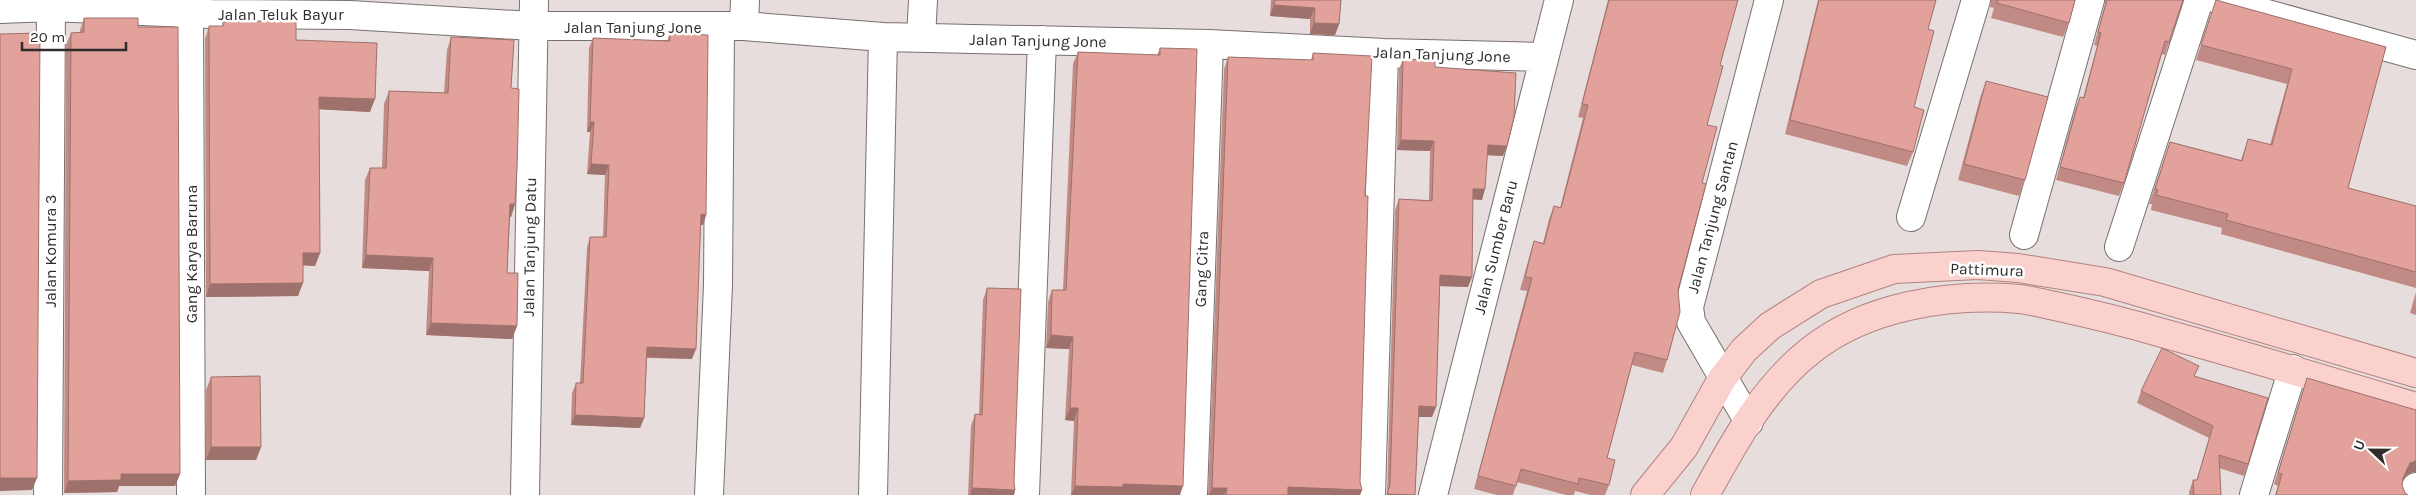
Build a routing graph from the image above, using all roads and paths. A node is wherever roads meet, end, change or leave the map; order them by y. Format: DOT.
graph roads {
  1 [pos="923,0"];
  2 [pos="1559,0"];
  3 [pos="1769,0"];
  4 [pos="1976,0"];
  5 [pos="2090,0"];
  6 [pos="2199,0"];
  7 [pos="2216,0"];
  8 [pos="51,7"];
  9 [pos="350,7"];
  10 [pos="0,9"];
  11 [pos="182,9"];
  12 [pos="533,13"];
  13 [pos="736,18"];
  14 [pos="883,37"];
  15 [pos="921,38"];
  16 [pos="1042,40"];
  17 [pos="1209,44"];
  18 [pos="1384,53"];
  19 [pos="2416,55"];
  20 [pos="1543,57"];
  21 [pos="1911,216"];
  22 [pos="2024,235"];
  23 [pos="2119,247"];
  24 [pos="2387,364"];
  25 [pos="2293,369"];
  26 [pos="2416,373"];
  27 [pos="1722,379"];
  28 [pos="2379,396"];
  29 [pos="2416,407"];
  30 [pos="1749,422"];
  31 [pos="2416,488"];
  32 [pos="48,495"];
  33 [pos="191,495"];
  34 [pos="525,495"];
  35 [pos="709,495"];
  36 [pos="873,495"];
  37 [pos="1025,495"];
  38 [pos="1193,495"];
  39 [pos="1371,495"];
  40 [pos="1433,495"];
  41 [pos="1645,495"];
  42 [pos="1705,495"];
  43 [pos="2254,495"];
  44 [pos="2412,495"];
  1 -- 15 [label="street"];
  2 -- 20 [label="street, Jalan Sumber Baru"];
  3 -- 27 [label="street, Jalan Tanjung Santan"];
  4 -- 21 [label="street"];
  5 -- 22 [label="street"];
  6 -- 23 [label="street"];
  7 -- 19 [label="street"];
  8 -- 10 [label="street, Jalan Teluk Bayur"];
  8 -- 11 [label="street, Jalan Teluk Bayur"];
  8 -- 32 [label="street, Jalan Komura 3"];
  9 -- 11 [label="street, Jalan Teluk Bayur"];
  9 -- 12 [label="street, Jalan Teluk Bayur"];
  11 -- 33 [label="street, Gang Karya Baruna"];
  12 -- 13 [label="street, Jalan Tanjung Jone"];
  12 -- 34 [label="street, Jalan Tanjung Datu"];
  13 -- 14 [label="street, Jalan Tanjung Jone"];
  13 -- 35 [label="street"];
  14 -- 15 [label="street, Jalan Tanjung Jone"];
  14 -- 36 [label="street"];
  15 -- 16 [label="street, Jalan Tanjung Jone"];
  16 -- 17 [label="street, Jalan Tanjung Jone"];
  16 -- 37 [label="street"];
  17 -- 18 [label="street, Jalan Tanjung Jone"];
  17 -- 38 [label="street, Gang Citra"];
  18 -- 20 [label="street, Jalan Tanjung Jone"];
  18 -- 39 [label="street"];
  20 -- 40 [label="street, Jalan Sumber Baru"];
  24 -- 26 [label="main road, Pattimura"];
  24 -- 27 [label="main road, Pattimura"];
  24 -- 28 [label="main road"];
  25 -- 28 [label="main road, Pattimura"];
  25 -- 30 [label="main road, Pattimura"];
  25 -- 43 [label="street"];
  27 -- 30 [label="street, Jalan Tanjung Santan"];
  27 -- 41 [label="main road, Pattimura"];
  28 -- 29 [label="main road, Pattimura"];
  30 -- 42 [label="main road, Pattimura"];
  31 -- 44 [label="street"];
}
